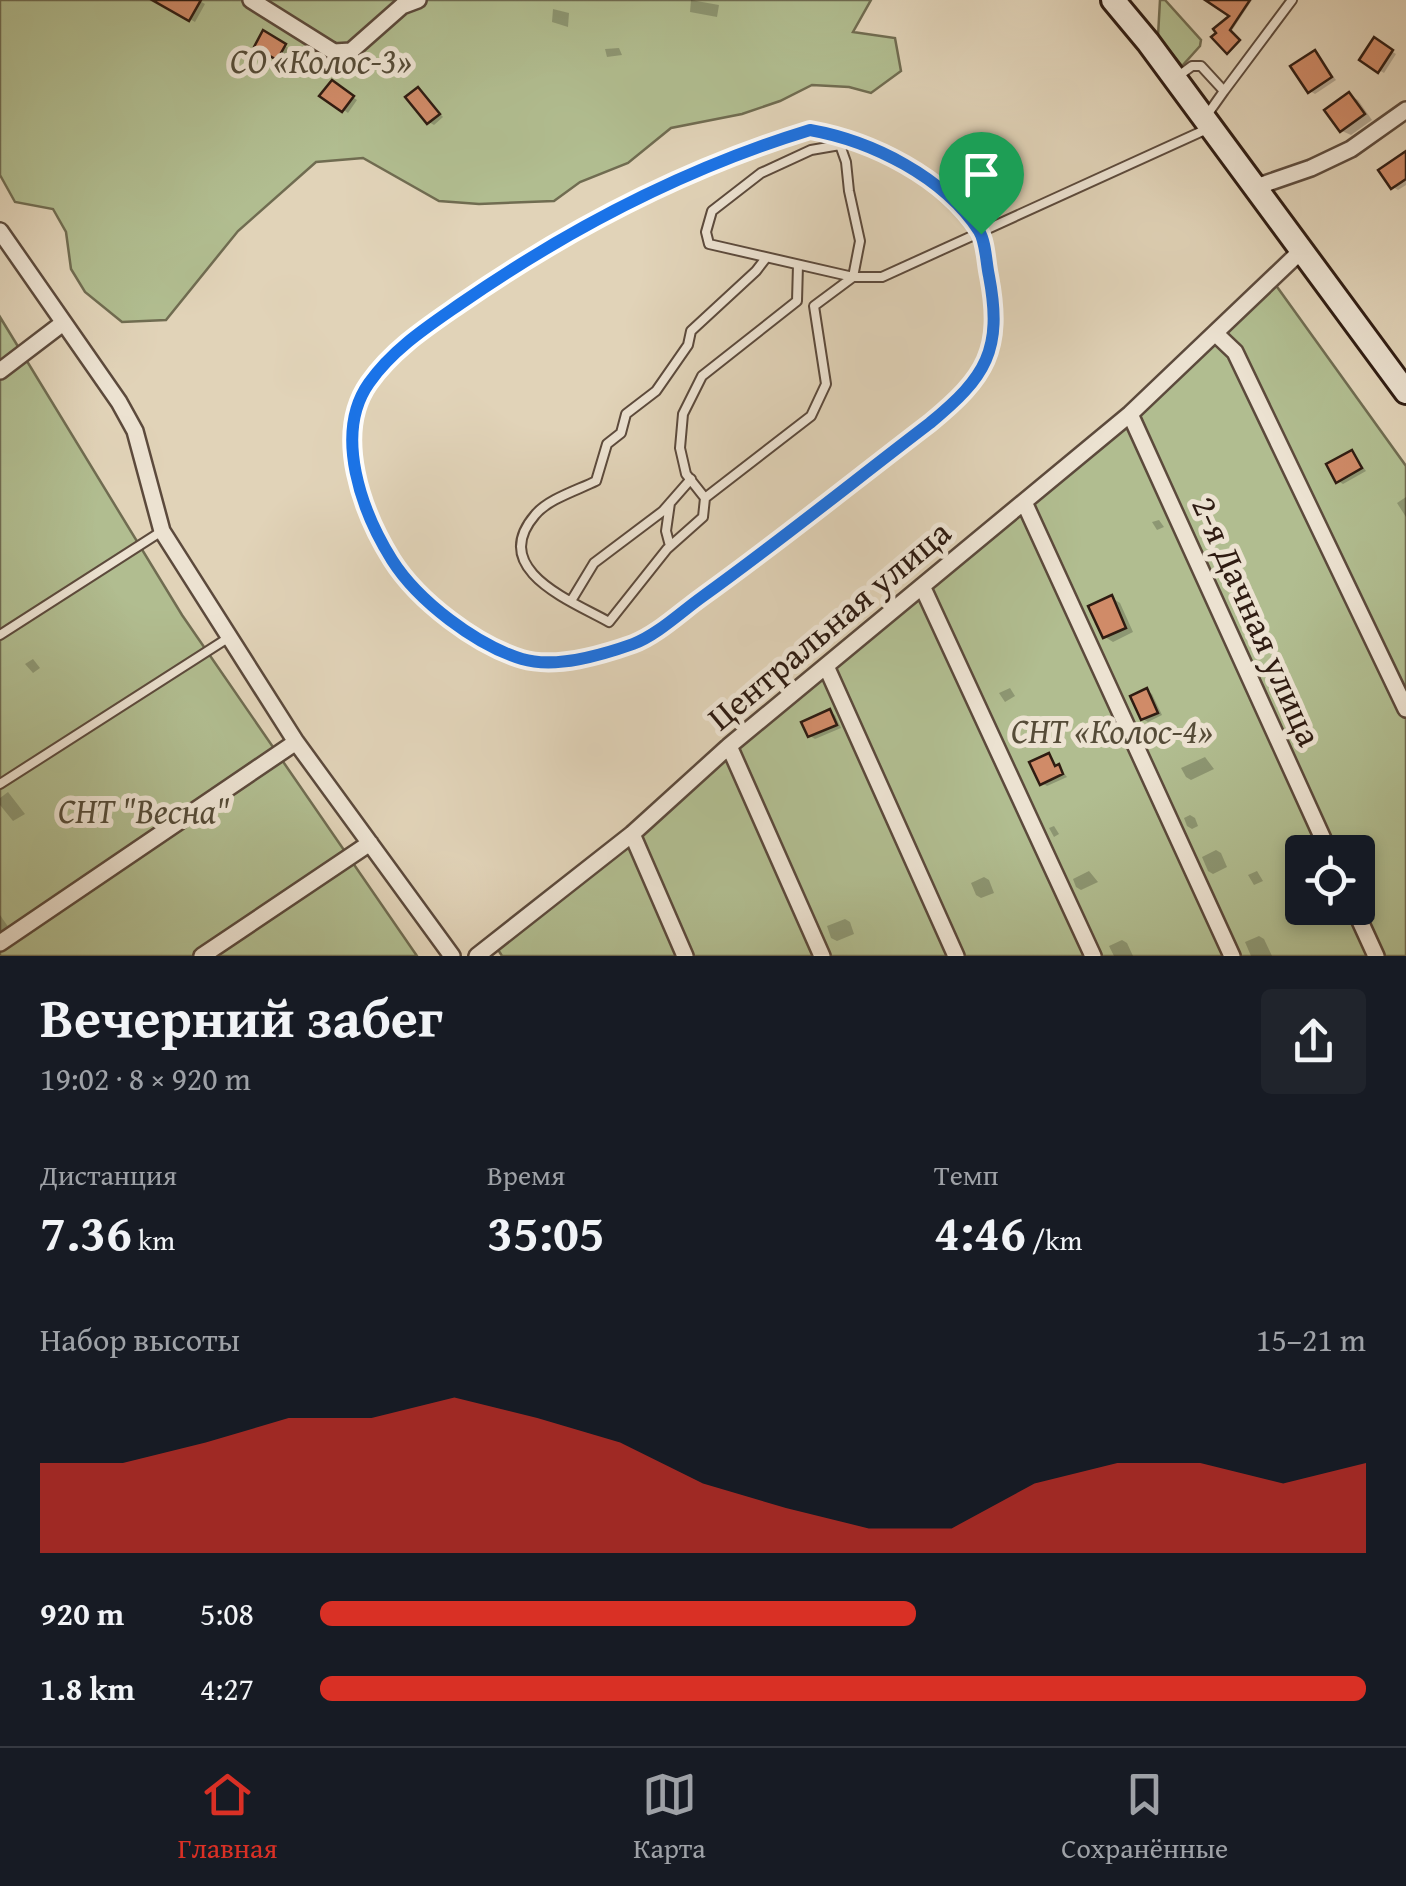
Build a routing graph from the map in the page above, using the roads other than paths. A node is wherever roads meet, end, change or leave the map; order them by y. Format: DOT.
graph roads {
  1 [pos="251,0"];
  2 [pos="418,0"];
  3 [pos="1113,0"];
  4 [pos="1292,0"];
  5 [pos="1174,78"];
  6 [pos="1224,92"];
  7 [pos="1406,110"];
  8 [pos="1208,123"];
  9 [pos="842,140"];
  10 [pos="1256,188"];
  11 [pos="0,231"];
  12 [pos="981,234"];
  13 [pos="1302,250"];
  14 [pos="766,258"];
  15 [pos="798,265"];
  16 [pos="853,278"];
  17 [pos="63,323"];
  18 [pos="1215,333"];
  19 [pos="0,371"];
  20 [pos="1406,392"];
  21 [pos="1130,414"];
  22 [pos="690,479"];
  23 [pos="705,498"];
  24 [pos="1024,502"];
  25 [pos="670,503"];
  26 [pos="162,530"];
  27 [pos="670,546"];
  28 [pos="922,586"];
  29 [pos="570,601"];
  30 [pos="0,635"];
  31 [pos="228,638"];
  32 [pos="826,666"];
  33 [pos="1406,709"];
  34 [pos="296,742"];
  35 [pos="729,746"];
  36 [pos="0,784"];
  37 [pos="632,834"];
  38 [pos="1321,835"];
  39 [pos="370,843"];
  40 [pos="1362,925"];
  41 [pos="0,943"];
  42 [pos="448,950"];
  43 [pos="429,955"];
  44 [pos="202,956"];
  45 [pos="477,956"];
  46 [pos="685,956"];
  47 [pos="822,956"];
  48 [pos="956,956"];
  49 [pos="1094,956"];
  50 [pos="1232,956"];
  51 [pos="1376,956"];
  1 -- 2 [label="street"];
  3 -- 5 [label="street"];
  4 -- 6 [label="lane"];
  5 -- 6 [label="lane"];
  5 -- 8 [label="street"];
  6 -- 8 [label="lane"];
  7 -- 10 [label="street"];
  8 -- 10 [label="street"];
  8 -- 12 [label="lane"];
  9 -- 12 [label="lane"];
  9 -- 12 [label="lane"];
  9 -- 14 [label="lane"];
  9 -- 16 [label="lane"];
  10 -- 13 [label="street"];
  11 -- 17 [label="street"];
  12 -- 16 [label="lane"];
  13 -- 18 [label="street, Центральная улица"];
  13 -- 20 [label="street"];
  14 -- 15 [label="lane"];
  14 -- 29 [label="lane"];
  15 -- 16 [label="lane"];
  15 -- 22 [label="lane"];
  16 -- 23 [label="lane"];
  17 -- 19 [label="street"];
  17 -- 26 [label="street"];
  18 -- 21 [label="street, Центральная улица"];
  18 -- 33 [label="street"];
  21 -- 24 [label="street, Центральная улица"];
  21 -- 38 [label="street, 2-я Дачная улица"];
  22 -- 23 [label="lane"];
  22 -- 25 [label="lane"];
  23 -- 27 [label="lane"];
  24 -- 28 [label="street, Центральная улица"];
  24 -- 50 [label="street"];
  25 -- 27 [label="lane"];
  25 -- 29 [label="lane"];
  26 -- 30 [label="lane"];
  26 -- 31 [label="street"];
  27 -- 29 [label="lane"];
  28 -- 32 [label="street, Центральная улица"];
  28 -- 49 [label="street"];
  31 -- 34 [label="street"];
  31 -- 36 [label="lane"];
  32 -- 35 [label="street, Центральная улица"];
  32 -- 48 [label="street"];
  34 -- 39 [label="street"];
  34 -- 41 [label="street"];
  35 -- 37 [label="street, Центральная улица"];
  35 -- 47 [label="street"];
  37 -- 45 [label="street, Центральная улица"];
  37 -- 46 [label="street"];
  39 -- 42 [label="street"];
  39 -- 44 [label="street"];
  40 -- 51 [label="street"];
  42 -- 43 [label="street"];
}
